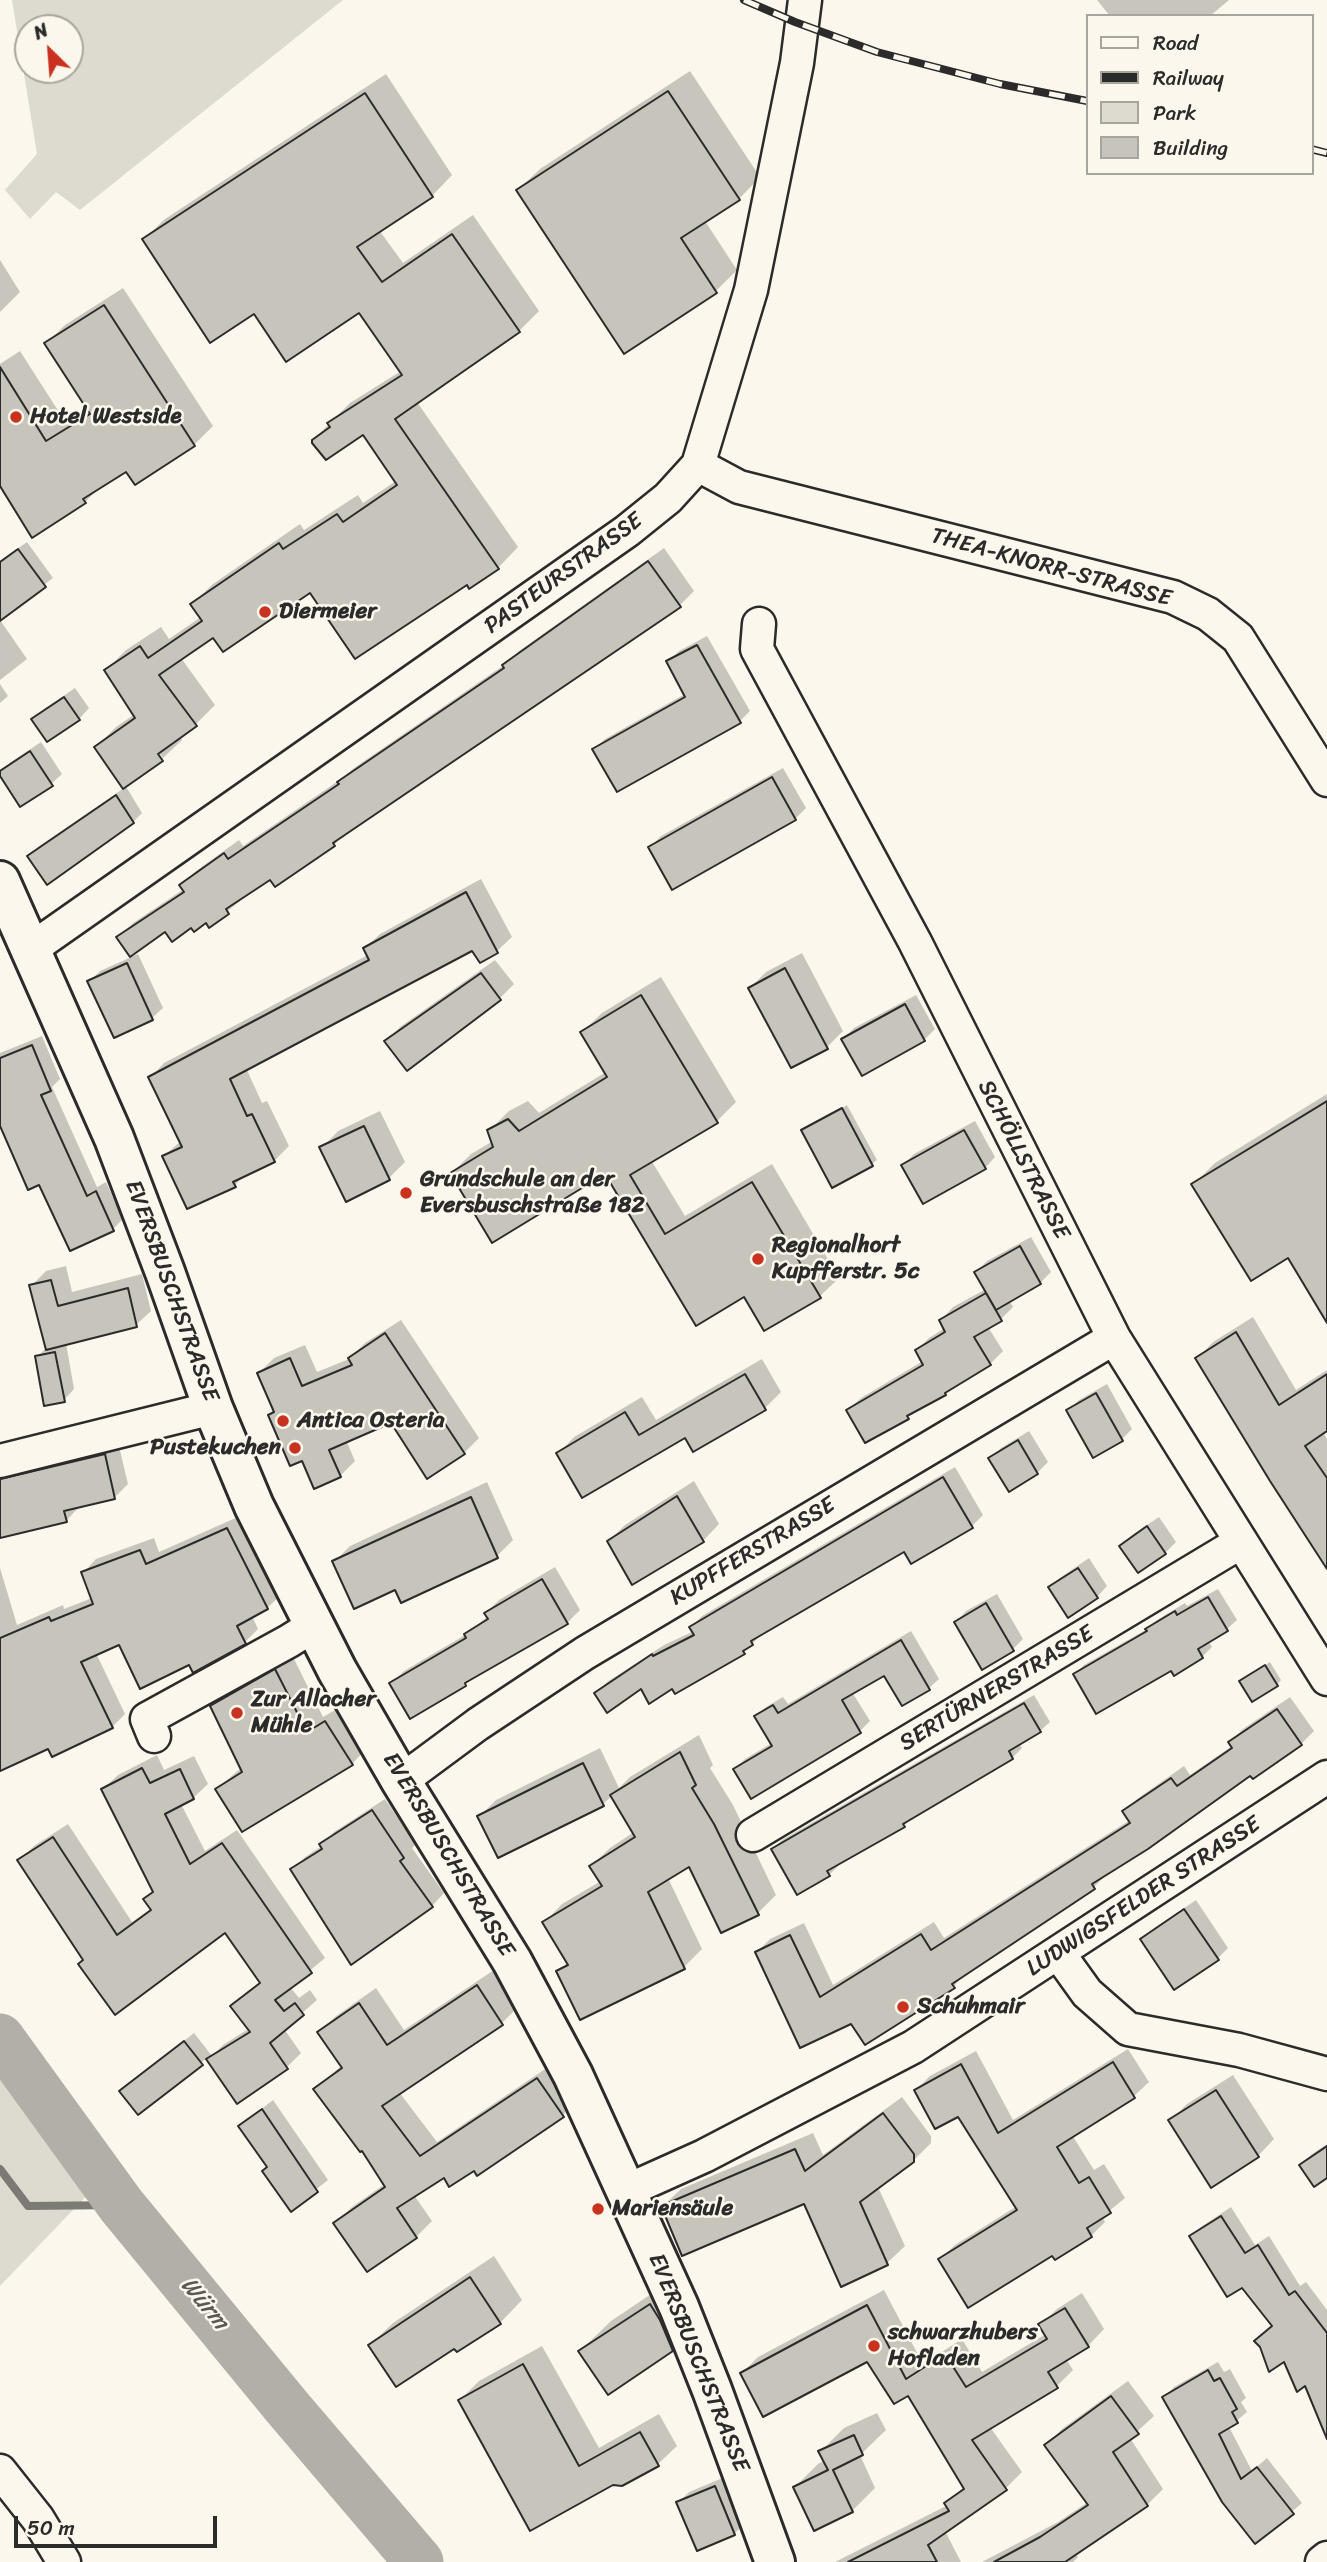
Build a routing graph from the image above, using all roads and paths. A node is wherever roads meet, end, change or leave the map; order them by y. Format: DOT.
graph roads {
  1 [pos="805,0"];
  2 [pos="698,465"];
  3 [pos="759,624"];
  4 [pos="1327,780"];
  5 [pos="0,881"];
  6 [pos="31,949"];
  7 [pos="1114,1338"];
  8 [pos="213,1409"];
  9 [pos="0,1461"];
  10 [pos="1241,1542"];
  11 [pos="313,1626"];
  12 [pos="1327,1679"];
  13 [pos="154,1736"];
  14 [pos="1327,1777"];
  15 [pos="401,1781"];
  16 [pos="753,1835"];
  17 [pos="1059,1954"];
  18 [pos="1327,2074"];
  19 [pos="626,2191"];
  20 [pos="0,2471"];
  21 [pos="1327,2558"];
  22 [pos="64,2562"];
  23 [pos="775,2562"];
  24 [pos="1322,2562"];
  1 -- 2 [label="street, PASTEURSTRASSE"];
  2 -- 4 [label="street, THEA-KNORR-STRASSE"];
  2 -- 6 [label="street, PASTEURSTRASSE"];
  3 -- 7 [label="street, SCHÖLLSTRASSE"];
  5 -- 6 [label="main road, EVERSBUSCHSTRASSE"];
  6 -- 8 [label="main road, EVERSBUSCHSTRASSE"];
  7 -- 10 [label="street, SCHÖLLSTRASSE"];
  7 -- 15 [label="street, KUPFFERSTRASSE"];
  8 -- 9 [label="street"];
  8 -- 11 [label="main road, EVERSBUSCHSTRASSE"];
  10 -- 12 [label="street, SCHÖLLSTRASSE"];
  10 -- 16 [label="street, SERTÜRNERSTRASSE"];
  11 -- 13 [label="street"];
  11 -- 15 [label="main road, EVERSBUSCHSTRASSE"];
  14 -- 17 [label="street, LUDWIGSFELDER STRASSE"];
  15 -- 19 [label="main road, EVERSBUSCHSTRASSE"];
  17 -- 18 [label="street"];
  17 -- 19 [label="street, LUDWIGSFELDER STRASSE"];
  19 -- 23 [label="main road, EVERSBUSCHSTRASSE"];
  20 -- 22 [label="street"];
  21 -- 24 [label="street"];
}
